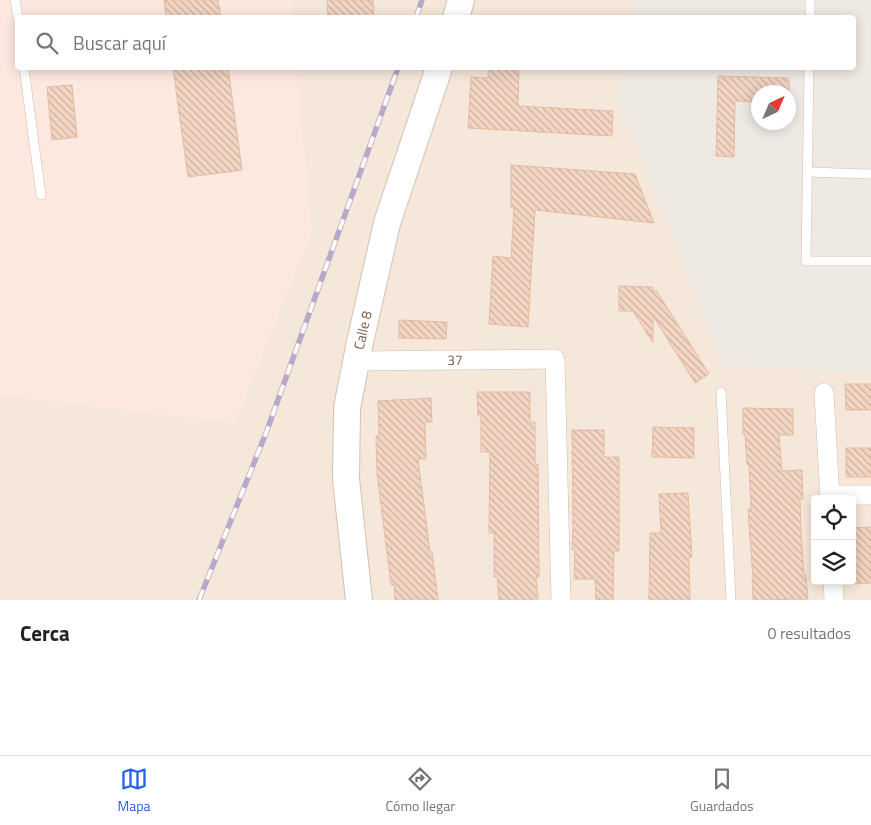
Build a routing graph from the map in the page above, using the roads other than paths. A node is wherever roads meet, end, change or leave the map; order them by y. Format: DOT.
graph roads {
  1 [pos="15,0"];
  2 [pos="462,0"];
  3 [pos="810,0"];
  4 [pos="18,15"];
  5 [pos="457,15"];
  6 [pos="810,15"];
  7 [pos="24,70"];
  8 [pos="438,70"];
  9 [pos="809,70"];
  10 [pos="808,172"];
  11 [pos="871,174"];
  12 [pos="41,195"];
  13 [pos="871,261"];
  14 [pos="355,361"];
  15 [pos="721,392"];
  16 [pos="824,393"];
  17 [pos="830,495"];
  18 [pos="871,495"];
  19 [pos="856,496"];
  20 [pos="833,585"];
  21 [pos="359,600"];
  22 [pos="561,600"];
  23 [pos="731,600"];
  24 [pos="834,600"];
  1 -- 4 [label="lane"];
  2 -- 5 [label="street"];
  3 -- 6 [label="lane"];
  7 -- 12 [label="lane"];
  8 -- 14 [label="street, Calle 8"];
  9 -- 10 [label="lane"];
  10 -- 11 [label="lane"];
  10 -- 13 [label="lane"];
  14 -- 21 [label="street, Calle 8"];
  14 -- 22 [label="street, 37"];
  15 -- 23 [label="lane"];
  16 -- 17 [label="street"];
  18 -- 19 [label="street"];
  20 -- 24 [label="street"];
}
